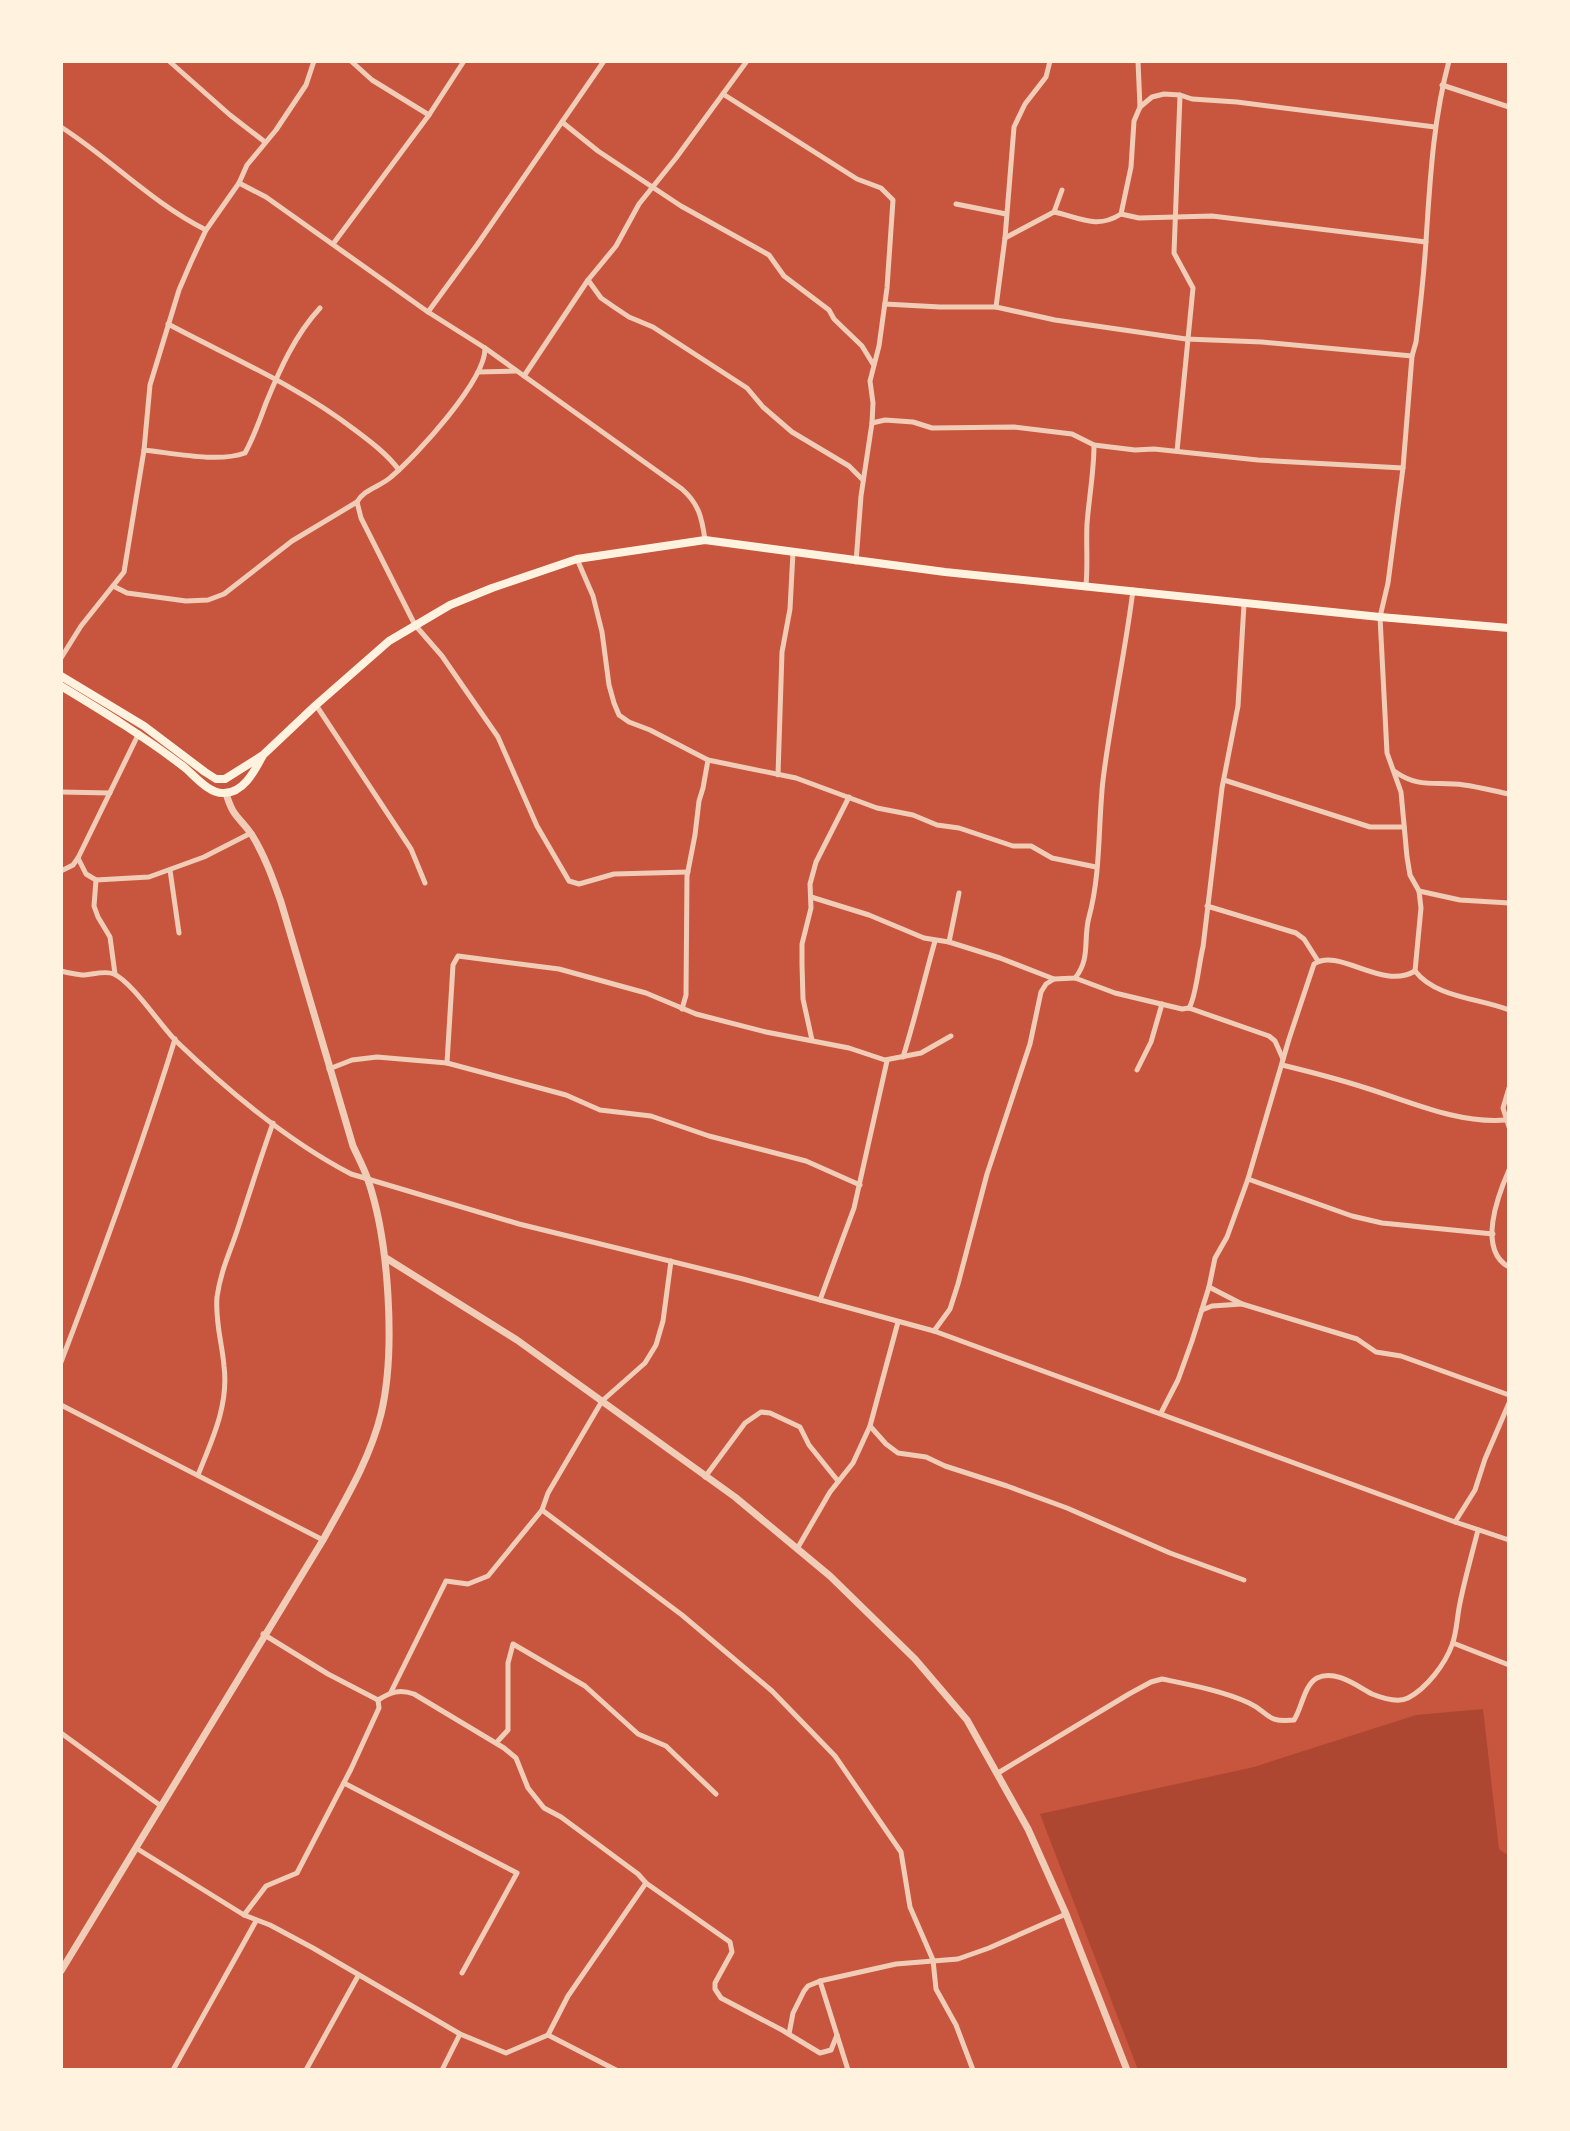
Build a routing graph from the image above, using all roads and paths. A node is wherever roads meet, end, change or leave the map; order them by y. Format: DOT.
graph roads {
  1 [pos="169,61"];
  2 [pos="314,61"];
  3 [pos="351,61"];
  4 [pos="464,61"];
  5 [pos="604,61"];
  6 [pos="747,61"];
  7 [pos="1050,61"];
  8 [pos="1138,61"];
  9 [pos="1449,61"];
  10 [pos="1442,85"];
  11 [pos="723,94"];
  12 [pos="1180,95"];
  13 [pos="1140,107"];
  14 [pos="1509,107"];
  15 [pos="429,116"];
  16 [pos="562,122"];
  17 [pos="61,127"];
  18 [pos="1435,127"];
  19 [pos="265,142"];
  20 [pos="239,183"];
  21 [pos="652,186"];
  22 [pos="1062,190"];
  23 [pos="956,204"];
  24 [pos="1054,212"];
  25 [pos="1006,214"];
  26 [pos="1121,214"];
  27 [pos="1174,216"];
  28 [pos="205,230"];
  29 [pos="1005,238"];
  30 [pos="1426,242"];
  31 [pos="333,244"];
  32 [pos="589,280"];
  33 [pos="885,304"];
  34 [pos="996,307"];
  35 [pos="320,308"];
  36 [pos="428,312"];
  37 [pos="168,324"];
  38 [pos="1186,339"];
  39 [pos="485,348"];
  40 [pos="1412,356"];
  41 [pos="873,365"];
  42 [pos="516,370"];
  43 [pos="478,372"];
  44 [pos="524,376"];
  45 [pos="276,378"];
  46 [pos="872,423"];
  47 [pos="1094,445"];
  48 [pos="145,450"];
  49 [pos="1177,451"];
  50 [pos="1403,468"];
  51 [pos="399,470"];
  52 [pos="863,481"];
  53 [pos="357,502"];
  54 [pos="705,540"];
  55 [pos="793,552"];
  56 [pos="577,559"];
  57 [pos="856,562"];
  58 [pos="1086,585"];
  59 [pos="113,586"];
  60 [pos="1133,590"];
  61 [pos="1244,604"];
  62 [pos="1380,617"];
  63 [pos="415,625"];
  64 [pos="1509,628"];
  65 [pos="61,658"];
  66 [pos="61,676"];
  67 [pos="61,686"];
  68 [pos="316,705"];
  69 [pos="139,733"];
  70 [pos="264,755"];
  71 [pos="708,760"];
  72 [pos="1391,769"];
  73 [pos="778,775"];
  74 [pos="1224,780"];
  75 [pos="61,792"];
  76 [pos="110,793"];
  77 [pos="226,793"];
  78 [pos="1509,794"];
  79 [pos="849,797"];
  80 [pos="1404,827"];
  81 [pos="251,833"];
  82 [pos="78,858"];
  83 [pos="1096,867"];
  84 [pos="170,870"];
  85 [pos="61,871"];
  86 [pos="688,872"];
  87 [pos="96,880"];
  88 [pos="425,883"];
  89 [pos="1419,891"];
  90 [pos="959,893"];
  91 [pos="811,897"];
  92 [pos="1509,903"];
  93 [pos="1207,906"];
  94 [pos="180,933"];
  95 [pos="935,941"];
  96 [pos="949,942"];
  97 [pos="1318,961"];
  98 [pos="61,971"];
  99 [pos="1415,971"];
  100 [pos="115,974"];
  101 [pos="1075,978"];
  102 [pos="1054,979"];
  103 [pos="1162,1004"];
  104 [pos="1189,1008"];
  105 [pos="682,1009"];
  106 [pos="1509,1010"];
  107 [pos="951,1036"];
  108 [pos="175,1039"];
  109 [pos="1289,1039"];
  110 [pos="813,1040"];
  111 [pos="1277,1045"];
  112 [pos="903,1056"];
  113 [pos="887,1060"];
  114 [pos="447,1063"];
  115 [pos="1283,1063"];
  116 [pos="329,1069"];
  117 [pos="1137,1070"];
  118 [pos="1509,1088"];
  119 [pos="1506,1120"];
  120 [pos="273,1123"];
  121 [pos="1509,1127"];
  122 [pos="1509,1170"];
  123 [pos="369,1180"];
  124 [pos="1248,1180"];
  125 [pos="860,1185"];
  126 [pos="1493,1234"];
  127 [pos="386,1258"];
  128 [pos="671,1261"];
  129 [pos="1509,1267"];
  130 [pos="1209,1287"];
  131 [pos="820,1300"];
  132 [pos="1242,1304"];
  133 [pos="1202,1310"];
  134 [pos="898,1322"];
  135 [pos="934,1331"];
  136 [pos="61,1362"];
  137 [pos="1509,1395"];
  138 [pos="602,1401"];
  139 [pos="1509,1403"];
  140 [pos="61,1405"];
  141 [pos="1161,1413"];
  142 [pos="870,1426"];
  143 [pos="198,1475"];
  144 [pos="705,1477"];
  145 [pos="838,1481"];
  146 [pos="542,1510"];
  147 [pos="1455,1522"];
  148 [pos="1478,1530"];
  149 [pos="323,1540"];
  150 [pos="1509,1540"];
  151 [pos="797,1549"];
  152 [pos="1244,1580"];
  153 [pos="263,1634"];
  154 [pos="1453,1643"];
  155 [pos="1509,1665"];
  156 [pos="391,1692"];
  157 [pos="378,1700"];
  158 [pos="61,1733"];
  159 [pos="496,1743"];
  160 [pos="998,1773"];
  161 [pos="344,1783"];
  162 [pos="716,1794"];
  163 [pos="160,1806"];
  164 [pos="136,1847"];
  165 [pos="646,1883"];
  166 [pos="1066,1914"];
  167 [pos="244,1915"];
  168 [pos="256,1921"];
  169 [pos="933,1960"];
  170 [pos="61,1971"];
  171 [pos="462,1973"];
  172 [pos="358,1976"];
  173 [pos="820,1981"];
  174 [pos="460,2034"];
  175 [pos="548,2035"];
  176 [pos="789,2035"];
  177 [pos="836,2035"];
  178 [pos="173,2070"];
  179 [pos="306,2070"];
  180 [pos="442,2070"];
  181 [pos="615,2070"];
  182 [pos="848,2070"];
  183 [pos="973,2070"];
  184 [pos="1127,2070"];
  1 -- 19 [label="street"];
  2 -- 19 [label="street"];
  3 -- 15 [label="street"];
  4 -- 15 [label="street"];
  5 -- 16 [label="street"];
  6 -- 11 [label="street"];
  7 -- 25 [label="street"];
  8 -- 13 [label="street"];
  9 -- 10 [label="street"];
  10 -- 14 [label="street"];
  10 -- 18 [label="street"];
  11 -- 21 [label="street"];
  11 -- 33 [label="street"];
  12 -- 13 [label="street"];
  12 -- 18 [label="street"];
  12 -- 27 [label="street"];
  13 -- 26 [label="street"];
  15 -- 31 [label="street"];
  16 -- 21 [label="street"];
  16 -- 36 [label="street"];
  17 -- 28 [label="street"];
  18 -- 30 [label="street"];
  19 -- 20 [label="street"];
  20 -- 28 [label="street"];
  20 -- 31 [label="street"];
  21 -- 32 [label="street"];
  21 -- 41 [label="street"];
  22 -- 24 [label="street"];
  23 -- 25 [label="street"];
  24 -- 26 [label="street"];
  24 -- 29 [label="street"];
  25 -- 29 [label="street"];
  26 -- 27 [label="street"];
  27 -- 30 [label="street"];
  27 -- 38 [label="street"];
  28 -- 37 [label="street"];
  29 -- 34 [label="street"];
  30 -- 40 [label="street"];
  31 -- 36 [label="street"];
  32 -- 44 [label="street"];
  32 -- 52 [label="street"];
  33 -- 34 [label="street"];
  33 -- 41 [label="street"];
  34 -- 38 [label="street"];
  35 -- 45 [label="street"];
  36 -- 39 [label="street"];
  37 -- 45 [label="street"];
  37 -- 48 [label="street"];
  38 -- 40 [label="street"];
  38 -- 49 [label="street"];
  39 -- 42 [label="street"];
  39 -- 43 [label="street"];
  40 -- 50 [label="street"];
  41 -- 46 [label="street"];
  42 -- 43 [label="street"];
  42 -- 44 [label="street"];
  43 -- 51 [label="street"];
  44 -- 54 [label="street"];
  45 -- 48 [label="street"];
  45 -- 51 [label="street"];
  46 -- 47 [label="street"];
  46 -- 52 [label="street"];
  47 -- 49 [label="street"];
  47 -- 58 [label="street"];
  48 -- 59 [label="street"];
  49 -- 50 [label="street"];
  50 -- 62 [label="street"];
  51 -- 53 [label="street"];
  52 -- 57 [label="street"];
  53 -- 59 [label="street"];
  53 -- 63 [label="street"];
  54 -- 55 [label="main road"];
  54 -- 56 [label="main road"];
  55 -- 57 [label="main road"];
  55 -- 73 [label="street"];
  56 -- 63 [label="main road"];
  56 -- 71 [label="street"];
  57 -- 58 [label="main road"];
  58 -- 60 [label="main road"];
  59 -- 65 [label="street"];
  60 -- 61 [label="main road"];
  60 -- 83 [label="street"];
  61 -- 62 [label="main road"];
  61 -- 74 [label="street"];
  62 -- 64 [label="main road"];
  62 -- 72 [label="street"];
  63 -- 68 [label="main road"];
  63 -- 86 [label="street"];
  66 -- 70 [label="main road"];
  67 -- 69 [label="main road"];
  68 -- 70 [label="main road"];
  68 -- 88 [label="street"];
  69 -- 76 [label="street"];
  69 -- 77 [label="main road"];
  70 -- 77 [label="main road"];
  71 -- 73 [label="street"];
  71 -- 86 [label="street"];
  72 -- 78 [label="street"];
  72 -- 80 [label="street"];
  73 -- 79 [label="street"];
  74 -- 80 [label="street"];
  74 -- 93 [label="street"];
  75 -- 76 [label="street"];
  76 -- 82 [label="street"];
  77 -- 81 [label="street"];
  79 -- 83 [label="street"];
  79 -- 91 [label="street"];
  80 -- 89 [label="street"];
  81 -- 84 [label="street"];
  81 -- 116 [label="street"];
  82 -- 85 [label="street"];
  82 -- 87 [label="street"];
  83 -- 101 [label="street"];
  84 -- 87 [label="street"];
  84 -- 94 [label="street"];
  86 -- 105 [label="street"];
  87 -- 100 [label="street"];
  89 -- 92 [label="street"];
  89 -- 99 [label="street"];
  90 -- 96 [label="street"];
  91 -- 95 [label="street"];
  91 -- 110 [label="street"];
  93 -- 97 [label="street"];
  93 -- 104 [label="street"];
  95 -- 96 [label="street"];
  95 -- 112 [label="street"];
  96 -- 102 [label="street"];
  97 -- 99 [label="street"];
  97 -- 109 [label="street"];
  98 -- 100 [label="street"];
  99 -- 106 [label="street"];
  100 -- 108 [label="street"];
  101 -- 102 [label="street"];
  101 -- 103 [label="street"];
  102 -- 135 [label="street"];
  103 -- 104 [label="street"];
  103 -- 117 [label="street"];
  104 -- 111 [label="street"];
  105 -- 110 [label="street"];
  105 -- 114 [label="street"];
  107 -- 112 [label="street"];
  108 -- 120 [label="street"];
  108 -- 136 [label="street"];
  109 -- 111 [label="street"];
  109 -- 115 [label="street"];
  110 -- 113 [label="street"];
  111 -- 115 [label="street"];
  112 -- 113 [label="street"];
  113 -- 125 [label="street"];
  114 -- 116 [label="street"];
  114 -- 125 [label="street"];
  115 -- 119 [label="street"];
  115 -- 124 [label="street"];
  116 -- 123 [label="street"];
  118 -- 119 [label="street"];
  119 -- 121 [label="street"];
  120 -- 123 [label="street"];
  120 -- 143 [label="street"];
  122 -- 126 [label="street"];
  123 -- 127 [label="street"];
  123 -- 128 [label="street"];
  124 -- 126 [label="street"];
  124 -- 130 [label="street"];
  125 -- 131 [label="street"];
  126 -- 129 [label="street"];
  127 -- 138 [label="street"];
  127 -- 149 [label="street"];
  128 -- 131 [label="street"];
  128 -- 138 [label="street"];
  130 -- 132 [label="street"];
  130 -- 133 [label="street"];
  131 -- 134 [label="street"];
  132 -- 133 [label="street"];
  132 -- 137 [label="street"];
  133 -- 141 [label="street"];
  134 -- 135 [label="street"];
  134 -- 142 [label="street"];
  135 -- 141 [label="street"];
  138 -- 144 [label="street"];
  138 -- 146 [label="street"];
  139 -- 147 [label="street"];
  140 -- 143 [label="street"];
  141 -- 147 [label="street"];
  142 -- 145 [label="street"];
  142 -- 152 [label="street"];
  143 -- 149 [label="street"];
  144 -- 145 [label="street"];
  144 -- 151 [label="street"];
  145 -- 151 [label="street"];
  146 -- 156 [label="street"];
  146 -- 169 [label="street"];
  147 -- 148 [label="street"];
  148 -- 150 [label="street"];
  148 -- 154 [label="street"];
  149 -- 153 [label="street"];
  151 -- 160 [label="street"];
  153 -- 157 [label="street"];
  153 -- 163 [label="street"];
  154 -- 155 [label="street"];
  154 -- 160 [label="street"];
  156 -- 157 [label="street"];
  156 -- 159 [label="street"];
  157 -- 161 [label="street"];
  158 -- 163 [label="street"];
  159 -- 162 [label="street"];
  159 -- 165 [label="street"];
  160 -- 166 [label="street"];
  161 -- 167 [label="street"];
  161 -- 171 [label="street"];
  163 -- 164 [label="street"];
  164 -- 167 [label="street"];
  164 -- 170 [label="street"];
  165 -- 175 [label="street"];
  165 -- 176 [label="street"];
  166 -- 169 [label="street"];
  166 -- 184 [label="street"];
  167 -- 168 [label="street"];
  168 -- 172 [label="street"];
  168 -- 178 [label="street"];
  169 -- 173 [label="street"];
  169 -- 183 [label="street"];
  172 -- 174 [label="street"];
  172 -- 179 [label="street"];
  173 -- 176 [label="street"];
  173 -- 177 [label="street"];
  174 -- 175 [label="street"];
  174 -- 180 [label="street"];
  175 -- 181 [label="street"];
  176 -- 177 [label="street"];
  177 -- 182 [label="street"];
}
